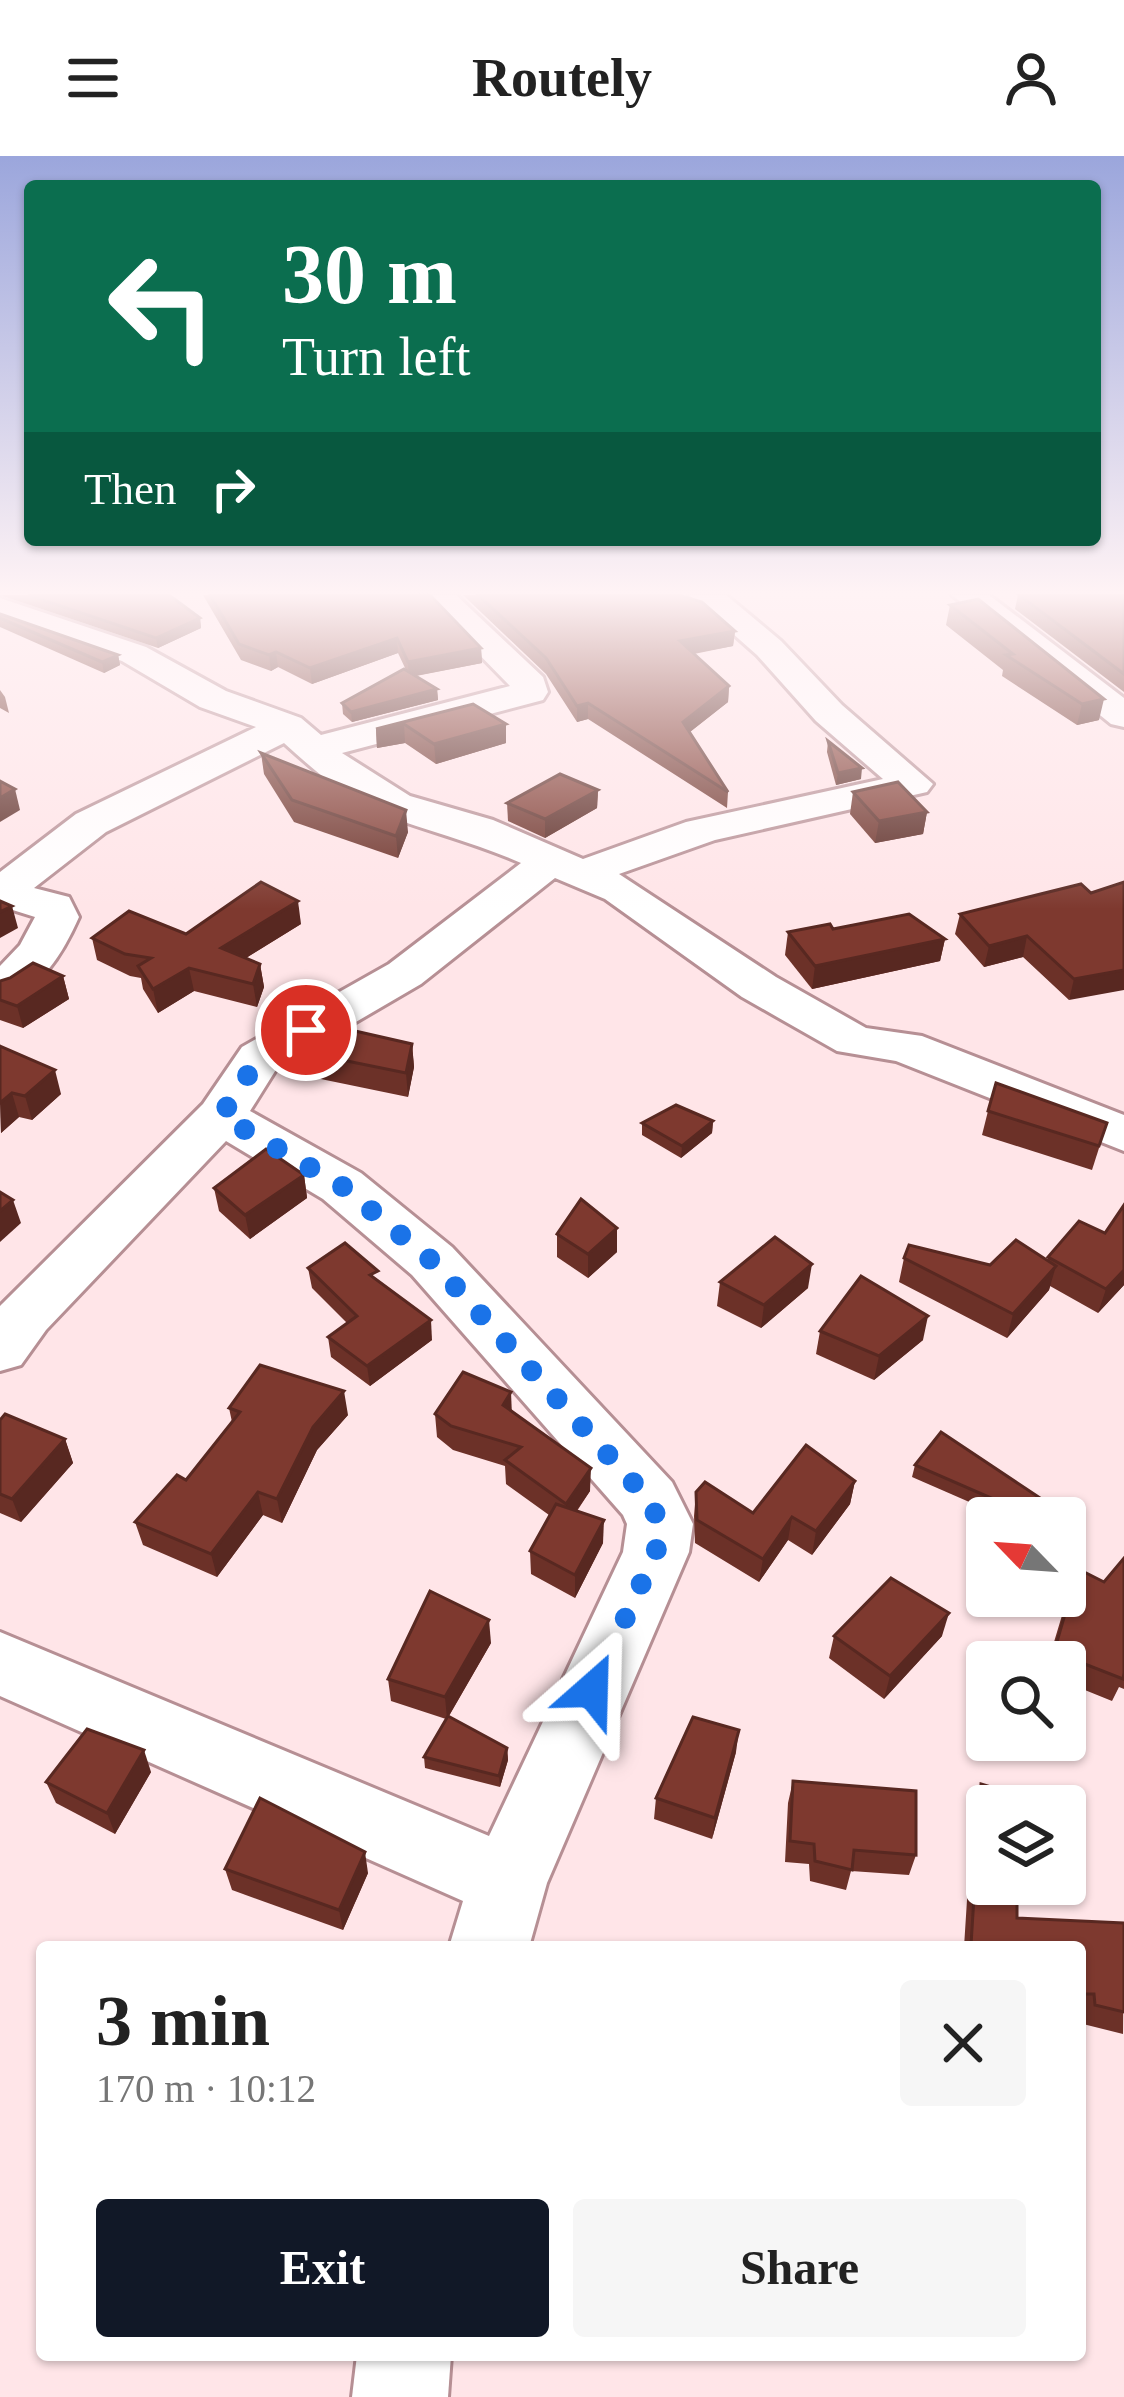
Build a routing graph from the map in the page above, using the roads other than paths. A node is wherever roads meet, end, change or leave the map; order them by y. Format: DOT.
graph roads {
  1 [pos="214,700"];
  2 [pos="491,700"];
  3 [pos="817,700"];
  4 [pos="301,737"];
  5 [pos="569,866"];
  6 [pos="2,893"];
  7 [pos="0,988"];
  8 [pos="221,1116"];
  9 [pos="1124,1134"];
  10 [pos="0,1349"];
  11 [pos="0,1664"];
  12 [pos="499,1915"];
  13 [pos="403,2361"];
  14 [pos="400,2397"];
  1 -- 4 [label="street"];
  2 -- 4 [label="street"];
  3 -- 5 [label="street"];
  4 -- 5 [label="street"];
  4 -- 6 [label="street"];
  5 -- 8 [label="street"];
  5 -- 9 [label="street"];
  6 -- 7 [label="street"];
  8 -- 10 [label="street"];
  8 -- 12 [label="street"];
  11 -- 12 [label="street"];
  13 -- 14 [label="street"];
}
